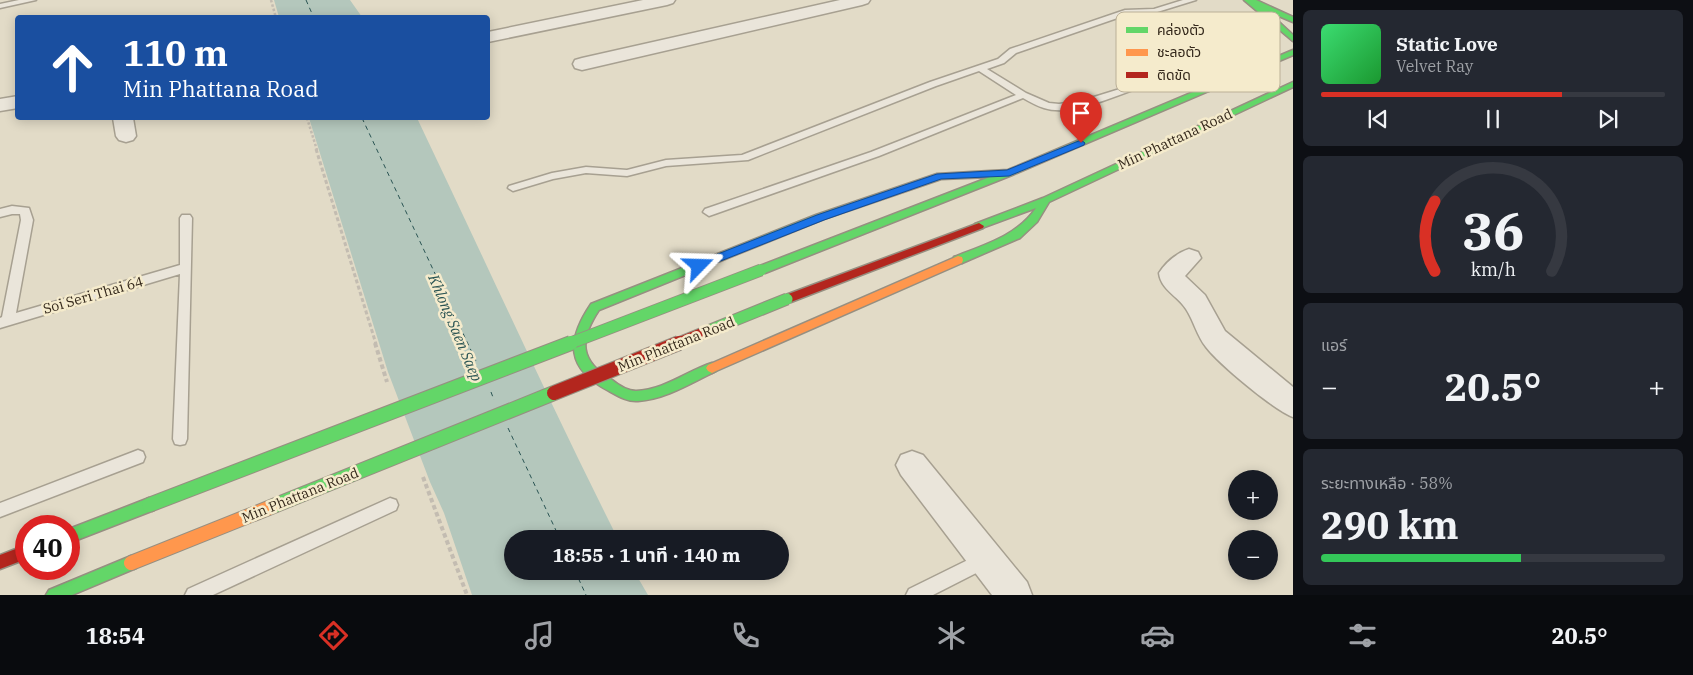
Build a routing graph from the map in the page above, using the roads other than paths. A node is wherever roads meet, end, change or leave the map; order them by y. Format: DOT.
graph roads {
  1 [pos="32,0"];
  2 [pos="667,0"];
  3 [pos="862,0"];
  4 [pos="1192,0"];
  5 [pos="1271,0"];
  6 [pos="1251,1"];
  7 [pos="0,6"];
  8 [pos="1293,10"];
  9 [pos="1128,12"];
  10 [pos="1263,12"];
  11 [pos="1275,12"];
  12 [pos="1280,14"];
  13 [pos="1116,16"];
  14 [pos="1293,20"];
  15 [pos="1280,28"];
  16 [pos="490,37"];
  17 [pos="1293,40"];
  18 [pos="1293,52"];
  19 [pos="1280,57"];
  20 [pos="582,64"];
  21 [pos="980,68"];
  22 [pos="1293,84"];
  23 [pos="1280,90"];
  24 [pos="1120,92"];
  25 [pos="1199,92"];
  26 [pos="1276,92"];
  27 [pos="1023,95"];
  28 [pos="15,102"];
  29 [pos="0,105"];
  30 [pos="1009,173"];
  31 [pos="513,188"];
  32 [pos="1046,200"];
  33 [pos="709,212"];
  34 [pos="0,213"];
  35 [pos="186,218"];
  36 [pos="1189,258"];
  37 [pos="186,268"];
  38 [pos="4,321"];
  39 [pos="1293,404"];
  40 [pos="180,439"];
  41 [pos="138,457"];
  42 [pos="912,465"];
  43 [pos="390,505"];
  44 [pos="0,510"];
  45 [pos="80,532"];
  46 [pos="15,556"];
  47 [pos="986,559"];
  48 [pos="0,562"];
  49 [pos="54,595"];
  50 [pos="194,595"];
  51 [pos="915,595"];
  52 [pos="1014,595"];
  1 -- 7 [label="lane"];
  2 -- 16 [label="street"];
  3 -- 20 [label="street"];
  4 -- 9 [label="lane"];
  5 -- 8 [label="street"];
  6 -- 10 [label="street"];
  6 -- 11 [label="street"];
  12 -- 14 [label="street"];
  13 -- 21 [label="lane"];
  15 -- 17 [label="street"];
  17 -- 19 [label="street"];
  18 -- 19 [label="street"];
  21 -- 27 [label="lane"];
  21 -- 31 [label="lane"];
  22 -- 23 [label="street, Min Phattana Road"];
  24 -- 27 [label="lane"];
  25 -- 30 [label="street"];
  26 -- 32 [label="street, Min Phattana Road"];
  27 -- 33 [label="lane"];
  28 -- 29 [label="street"];
  30 -- 32 [label="street"];
  30 -- 45 [label="street, bridge"];
  32 -- 49 [label="street, Min Phattana Road, bridge"];
  34 -- 38 [label="lane"];
  35 -- 37 [label="lane"];
  36 -- 39 [label="street"];
  37 -- 38 [label="lane, Soi Seri Thai 64"];
  37 -- 40 [label="lane"];
  41 -- 44 [label="lane"];
  42 -- 47 [label="street"];
  43 -- 50 [label="lane"];
  46 -- 48 [label="street"];
  47 -- 51 [label="lane"];
  47 -- 52 [label="street"];
}
